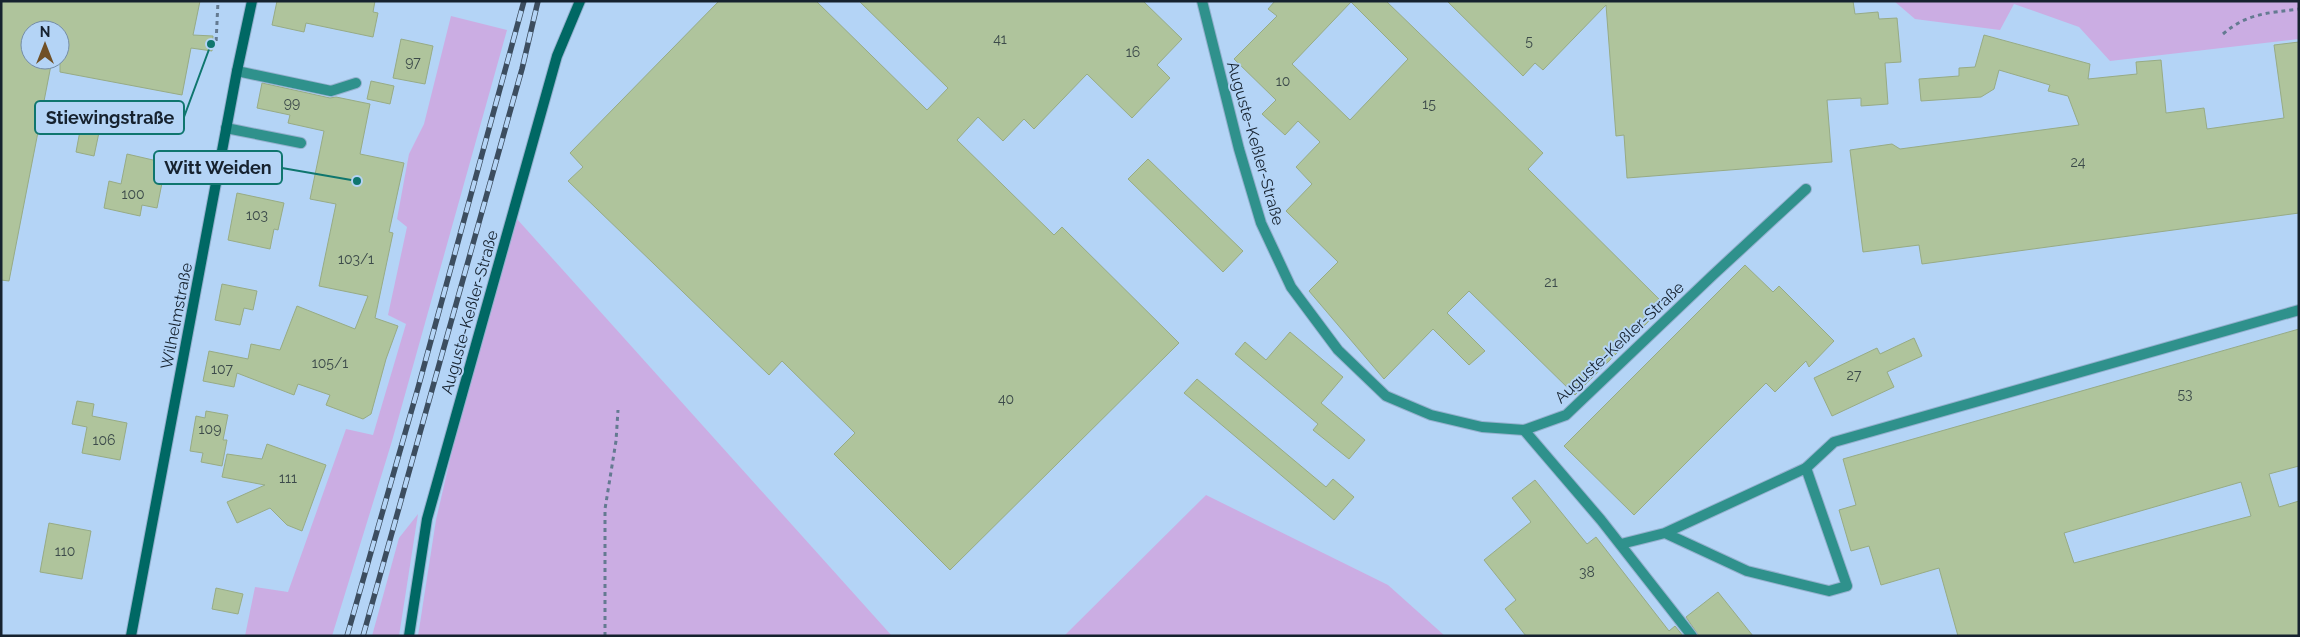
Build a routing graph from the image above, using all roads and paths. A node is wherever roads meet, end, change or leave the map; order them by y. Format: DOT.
graph roads {
  1 [pos="218,1"];
  2 [pos="252,1"];
  3 [pos="580,1"];
  4 [pos="1202,1"];
  5 [pos="2299,9"];
  6 [pos="2223,34"];
  7 [pos="211,44"];
  8 [pos="237,71"];
  9 [pos="356,83"];
  10 [pos="226,128"];
  11 [pos="301,143"];
  12 [pos="1806,189"];
  13 [pos="2299,310"];
  14 [pos="618,410"];
  15 [pos="1524,430"];
  16 [pos="1806,468"];
  17 [pos="1665,533"];
  18 [pos="1620,544"];
  19 [pos="131,636"];
  20 [pos="409,636"];
  21 [pos="605,636"];
  22 [pos="1692,636"];
  1 -- 7 [label="path"];
  2 -- 8 [label="street, Wilhelmstraße"];
  3 -- 20 [label="street, Auguste-Keßler-Straße"];
  4 -- 15 [label="street, Auguste-Keßler-Straße"];
  5 -- 6 [label="path"];
  8 -- 9 [label="street"];
  8 -- 10 [label="street, Wilhelmstraße"];
  10 -- 11 [label="street"];
  10 -- 19 [label="street, Wilhelmstraße"];
  12 -- 15 [label="street, Auguste-Keßler-Straße"];
  13 -- 16 [label="street"];
  14 -- 21 [label="path"];
  15 -- 18 [label="street"];
  16 -- 17 [label="street"];
  16 -- 17 [label="street"];
  17 -- 18 [label="street"];
  18 -- 22 [label="street"];
}
